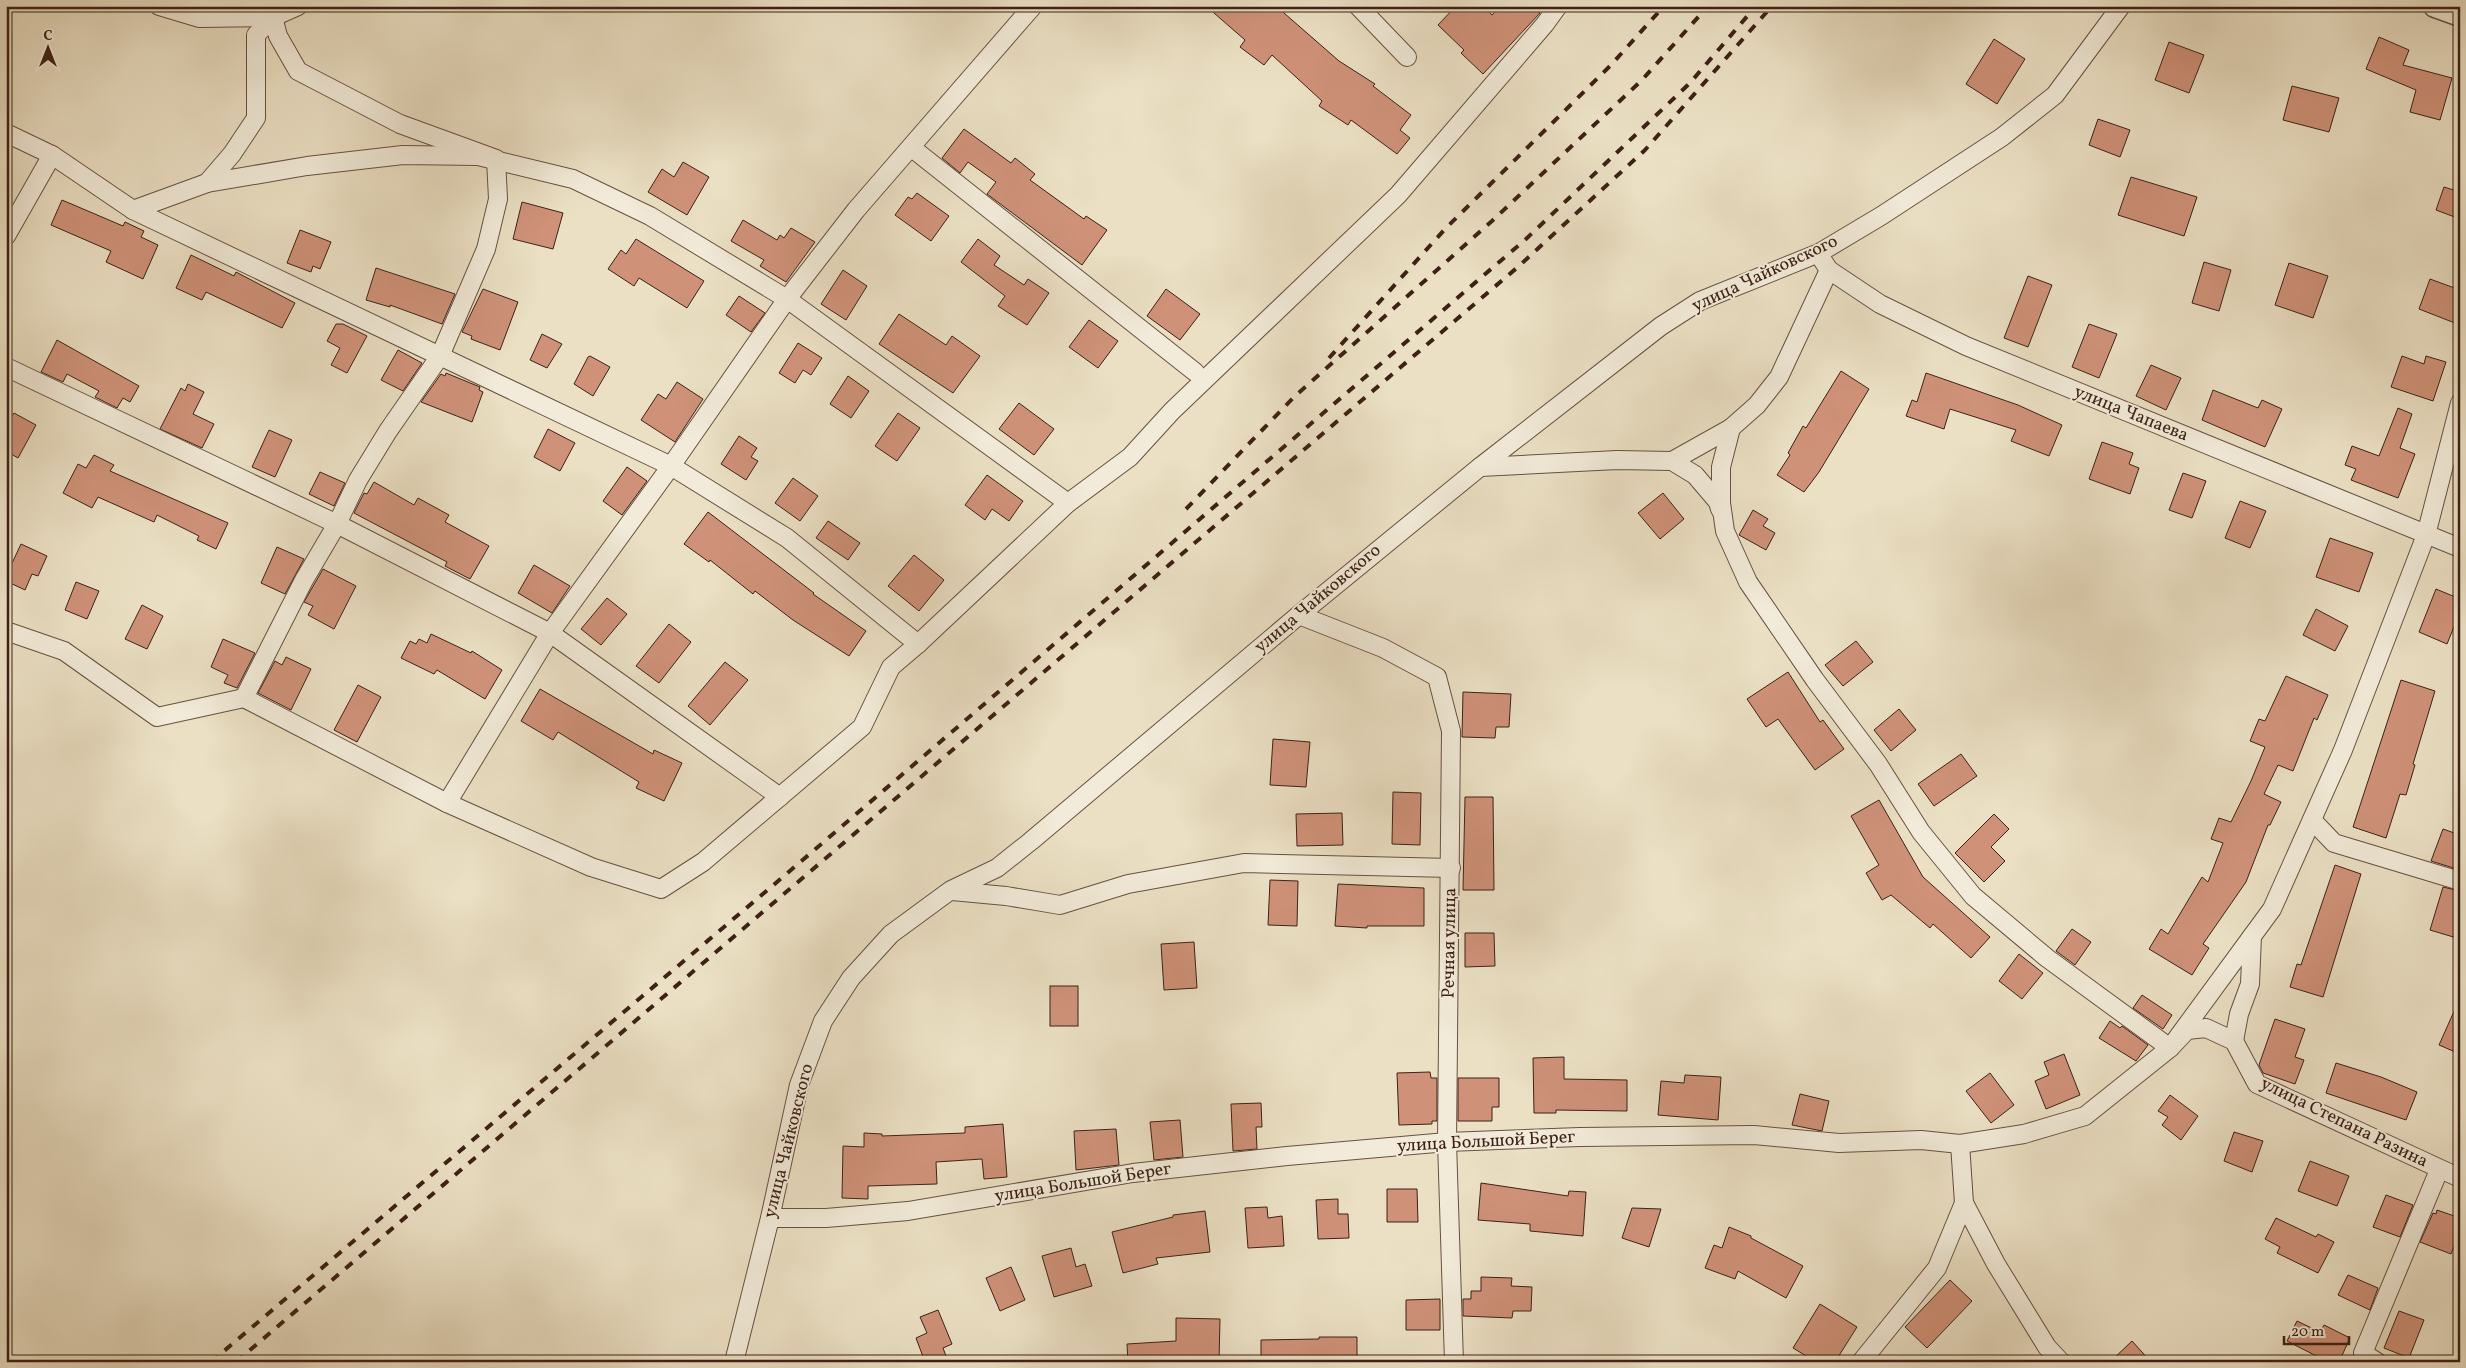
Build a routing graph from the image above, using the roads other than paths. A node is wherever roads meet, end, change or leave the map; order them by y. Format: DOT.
graph roads {
  1 [pos="159,6"];
  2 [pos="298,6"];
  3 [pos="1033,6"];
  4 [pos="1358,6"];
  5 [pos="1558,6"];
  6 [pos="2121,6"];
  7 [pos="2435,6"];
  8 [pos="2460,15"];
  9 [pos="273,17"];
  10 [pos="1407,57"];
  11 [pos="6,133"];
  12 [pos="912,148"];
  13 [pos="52,155"];
  14 [pos="496,160"];
  15 [pos="206,183"];
  16 [pos="133,210"];
  17 [pos="6,236"];
  18 [pos="1819,253"];
  19 [pos="1829,270"];
  20 [pos="787,299"];
  21 [pos="440,356"];
  22 [pos="6,367"];
  23 [pos="1195,372"];
  24 [pos="2460,403"];
  25 [pos="1731,428"];
  26 [pos="1672,461"];
  27 [pos="671,466"];
  28 [pos="1480,466"];
  29 [pos="1068,503"];
  30 [pos="337,524"];
  31 [pos="1724,531"];
  32 [pos="2426,535"];
  33 [pos="2460,548"];
  34 [pos="1299,615"];
  35 [pos="6,631"];
  36 [pos="550,633"];
  37 [pos="918,644"];
  38 [pos="244,698"];
  39 [pos="780,796"];
  40 [pos="447,803"];
  41 [pos="2312,820"];
  42 [pos="1450,868"];
  43 [pos="2460,881"];
  44 [pos="951,890"];
  45 [pos="2252,936"];
  46 [pos="2234,1041"];
  47 [pos="2170,1048"];
  48 [pos="1447,1142"];
  49 [pos="1960,1144"];
  50 [pos="2439,1170"];
  51 [pos="2460,1178"];
  52 [pos="1964,1203"];
  53 [pos="770,1218"];
  54 [pos="734,1362"];
  55 [pos="1454,1362"];
  56 [pos="1861,1362"];
  57 [pos="2061,1362"];
  58 [pos="2377,1362"];
  1 -- 9 [label="street"];
  2 -- 9 [label="street"];
  3 -- 12 [label="street"];
  4 -- 10 [label="street"];
  5 -- 29 [label="street"];
  6 -- 18 [label="street, улица Чайковского"];
  7 -- 8 [label="street"];
  9 -- 14 [label="street"];
  9 -- 15 [label="street"];
  11 -- 13 [label="street"];
  12 -- 20 [label="street"];
  12 -- 23 [label="street"];
  13 -- 16 [label="street"];
  13 -- 17 [label="street"];
  14 -- 15 [label="street"];
  14 -- 20 [label="street"];
  14 -- 21 [label="street"];
  15 -- 16 [label="street"];
  16 -- 21 [label="street"];
  18 -- 19 [label="street, улица Чапаева"];
  18 -- 28 [label="street, улица Чайковского"];
  19 -- 25 [label="street"];
  19 -- 32 [label="street, улица Чапаева"];
  20 -- 27 [label="street"];
  20 -- 29 [label="street"];
  21 -- 27 [label="street"];
  21 -- 30 [label="street"];
  22 -- 30 [label="street"];
  24 -- 32 [label="street"];
  25 -- 26 [label="street"];
  25 -- 31 [label="street"];
  26 -- 28 [label="street"];
  26 -- 31 [label="street"];
  27 -- 36 [label="street"];
  27 -- 37 [label="street"];
  28 -- 34 [label="street, улица Чайковского"];
  29 -- 37 [label="street"];
  30 -- 36 [label="street"];
  30 -- 38 [label="street"];
  31 -- 47 [label="street"];
  32 -- 33 [label="street, улица Чапаева"];
  32 -- 41 [label="street"];
  34 -- 42 [label="street, Речная улица"];
  34 -- 44 [label="street, улица Чайковского"];
  35 -- 38 [label="street"];
  36 -- 39 [label="street"];
  36 -- 40 [label="street"];
  37 -- 39 [label="street"];
  38 -- 40 [label="street"];
  39 -- 40 [label="street"];
  41 -- 43 [label="street"];
  41 -- 45 [label="street"];
  42 -- 44 [label="street"];
  42 -- 48 [label="street, Речная улица"];
  44 -- 53 [label="street, улица Чайковского"];
  45 -- 46 [label="street"];
  45 -- 47 [label="street"];
  46 -- 47 [label="street"];
  46 -- 50 [label="street, улица Степана Разина"];
  47 -- 49 [label="street, улица Большой Берег"];
  48 -- 49 [label="street, улица Большой Берег"];
  48 -- 53 [label="street, улица Большой Берег"];
  48 -- 55 [label="street, Речная улица"];
  49 -- 52 [label="street"];
  50 -- 51 [label="street, улица Степана Разина"];
  50 -- 58 [label="street"];
  52 -- 56 [label="street"];
  52 -- 57 [label="street"];
  53 -- 54 [label="street, улица Чайковского"];
}
